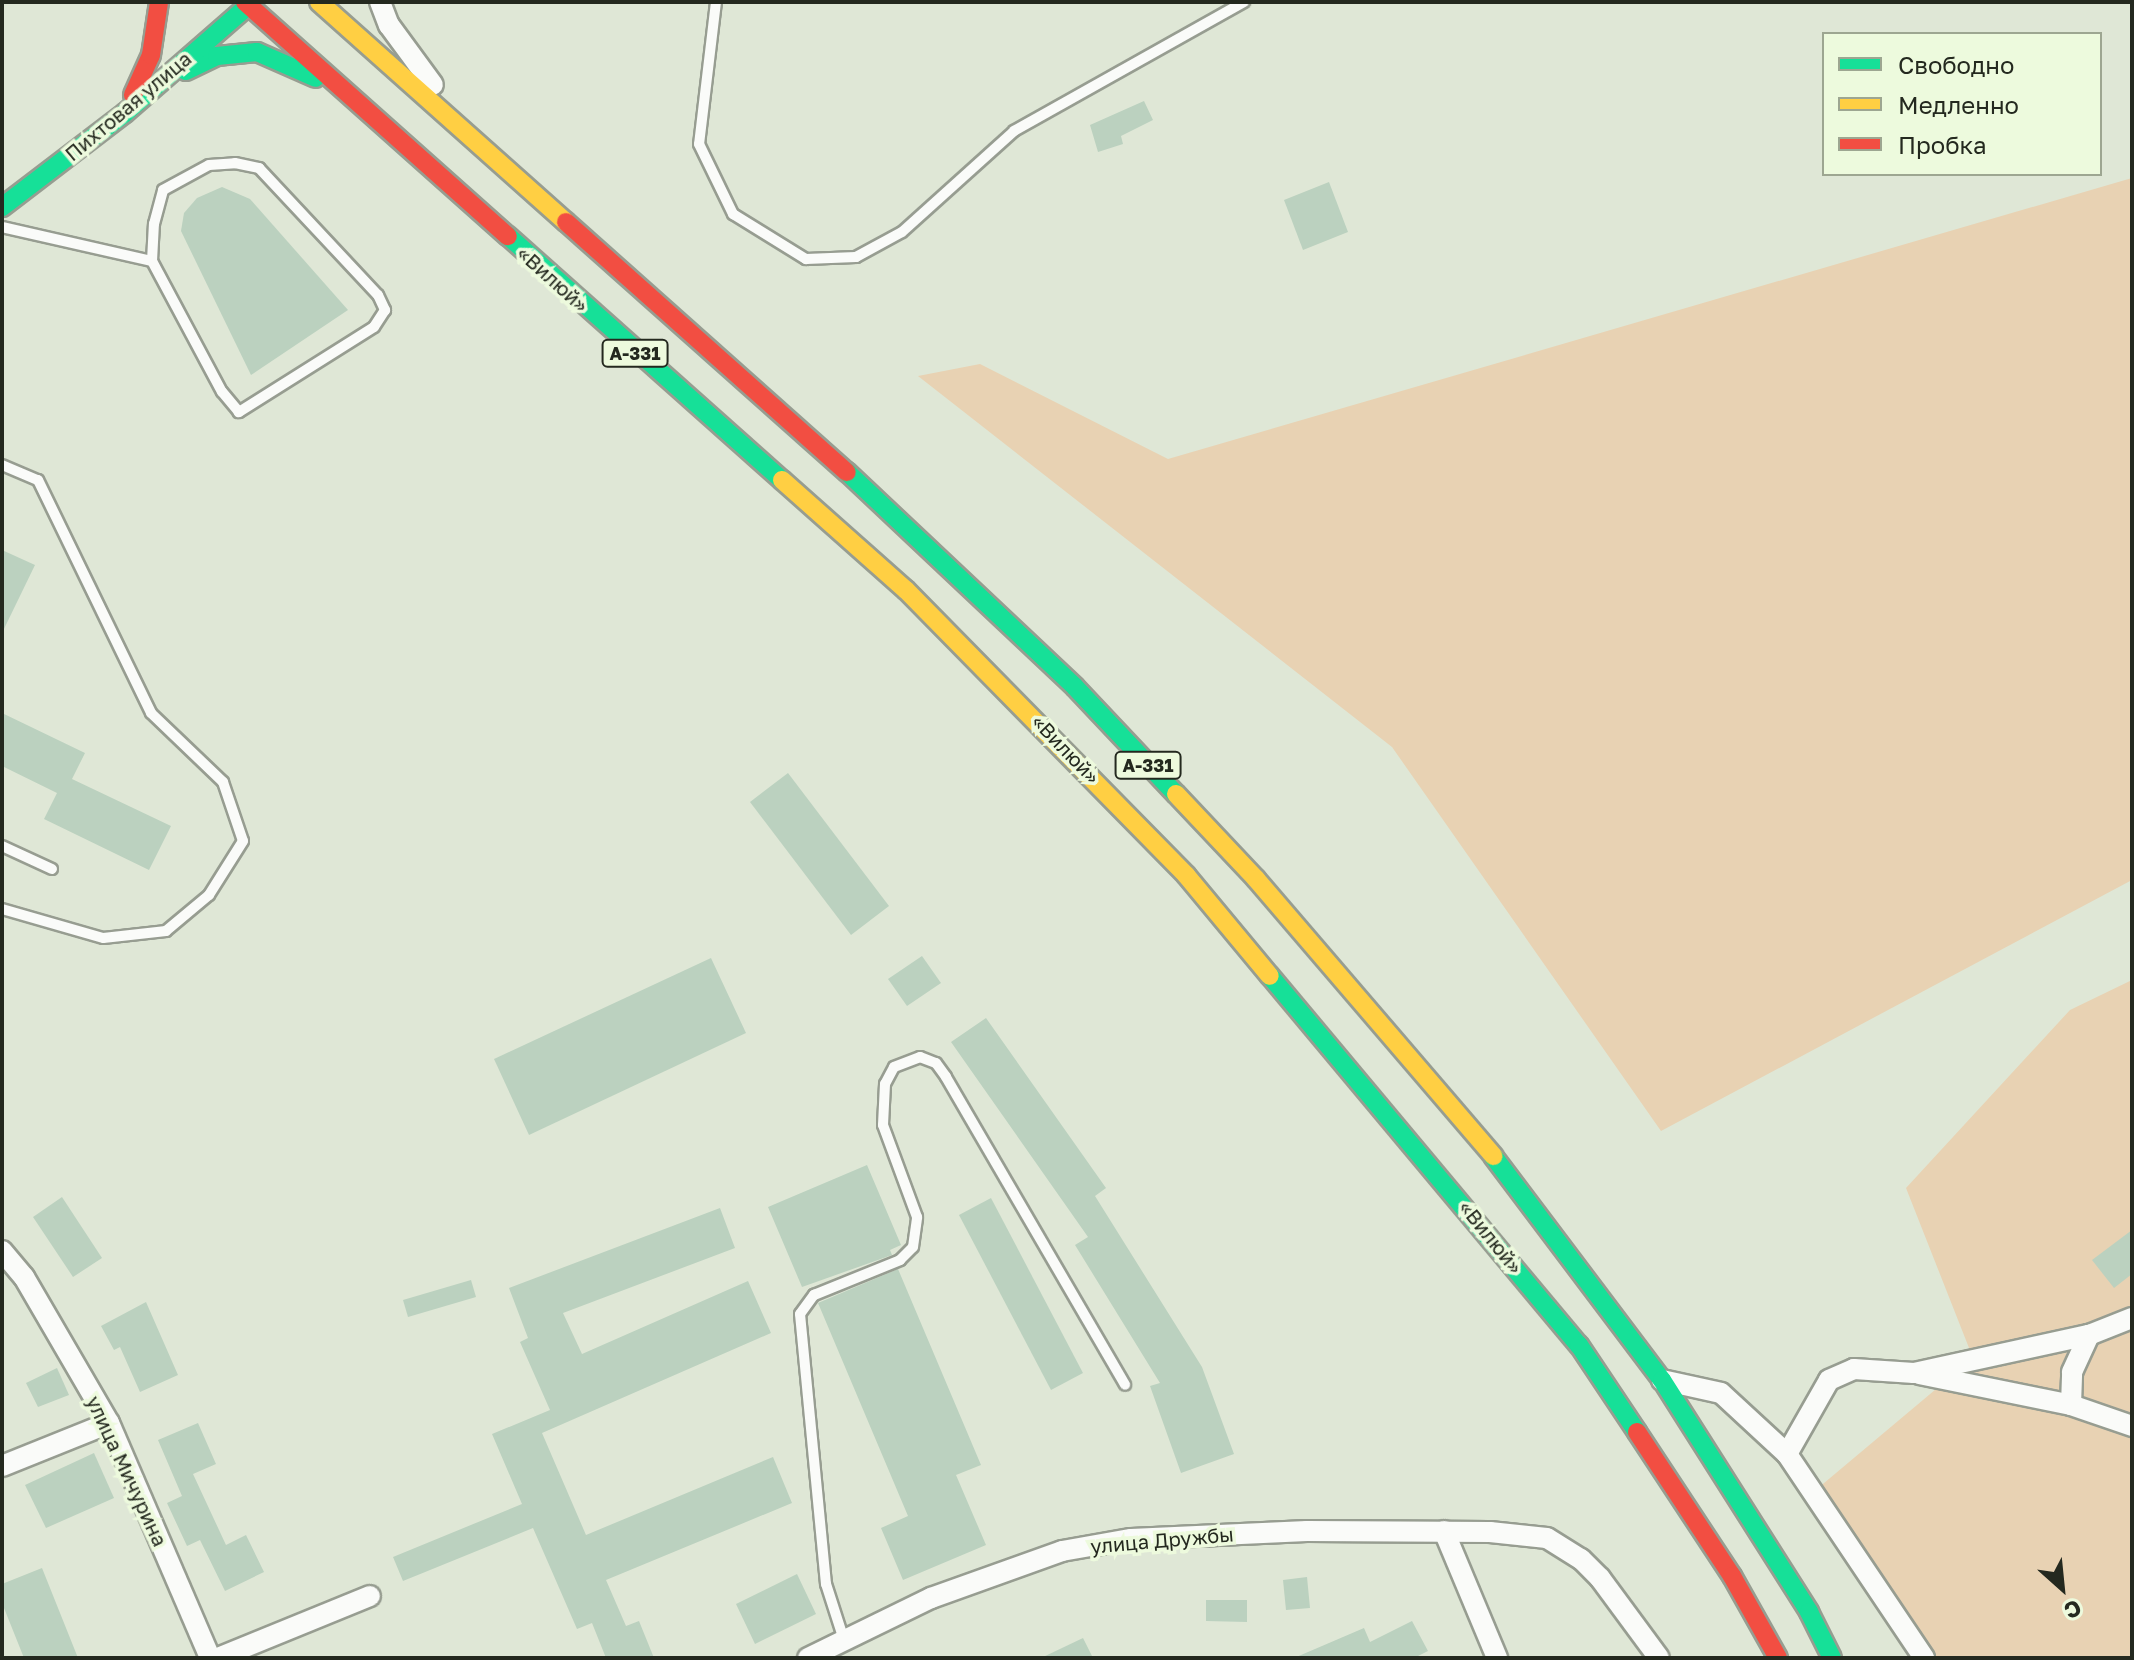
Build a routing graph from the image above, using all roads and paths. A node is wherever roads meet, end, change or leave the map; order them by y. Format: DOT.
graph roads {
  1 [pos="159,2"];
  2 [pos="319,2"];
  3 [pos="380,2"];
  4 [pos="716,2"];
  5 [pos="1244,2"];
  6 [pos="249,3"];
  7 [pos="361,106"];
  8 [pos="125,113"];
  9 [pos="463,128"];
  10 [pos="2,207"];
  11 [pos="2,227"];
  12 [pos="152,261"];
  13 [pos="2,465"];
  14 [pos="2,846"];
  15 [pos="52,869"];
  16 [pos="2,909"];
  17 [pos="2,1251"];
  18 [pos="2132,1318"];
  19 [pos="2089,1335"];
  20 [pos="1914,1373"];
  21 [pos="1662,1380"];
  22 [pos="1125,1385"];
  23 [pos="2071,1405"];
  24 [pos="109,1423"];
  25 [pos="2132,1426"];
  26 [pos="1787,1454"];
  27 [pos="2,1466"];
  28 [pos="1444,1531"];
  29 [pos="370,1596"];
  30 [pos="844,1640"];
  31 [pos="210,1658"];
  32 [pos="218,1658"];
  33 [pos="808,1658"];
  34 [pos="1497,1658"];
  35 [pos="1659,1658"];
  36 [pos="1778,1658"];
  37 [pos="1832,1658"];
  38 [pos="1924,1658"];
  1 -- 8 [label="main road"];
  2 -- 9 [label="main road, А-331"];
  3 -- 9 [label="street"];
  4 -- 5 [label="lane"];
  6 -- 7 [label="main road, «Вилюй» / А-331"];
  6 -- 8 [label="main road, Пихтовая улица"];
  7 -- 8 [label="main road"];
  7 -- 36 [label="main road, «Вилюй» / А-331"];
  8 -- 10 [label="main road, Пихтовая улица"];
  9 -- 21 [label="main road, А-331"];
  11 -- 12 [label="lane"];
  12 -- 12 [label="lane"];
  13 -- 16 [label="lane"];
  14 -- 15 [label="lane"];
  17 -- 24 [label="street, улица Мичурина"];
  18 -- 19 [label="street"];
  19 -- 20 [label="street"];
  19 -- 23 [label="street"];
  20 -- 23 [label="street"];
  20 -- 26 [label="street"];
  21 -- 26 [label="street"];
  21 -- 37 [label="main road, А-331"];
  22 -- 30 [label="lane"];
  23 -- 25 [label="street"];
  24 -- 27 [label="street"];
  24 -- 31 [label="street, улица Мичурина"];
  26 -- 38 [label="street"];
  28 -- 30 [label="street, улица Дружбы"];
  28 -- 34 [label="street"];
  28 -- 35 [label="street, улица Дружбы"];
  29 -- 32 [label="street"];
  30 -- 33 [label="street, улица Дружбы"];
}
